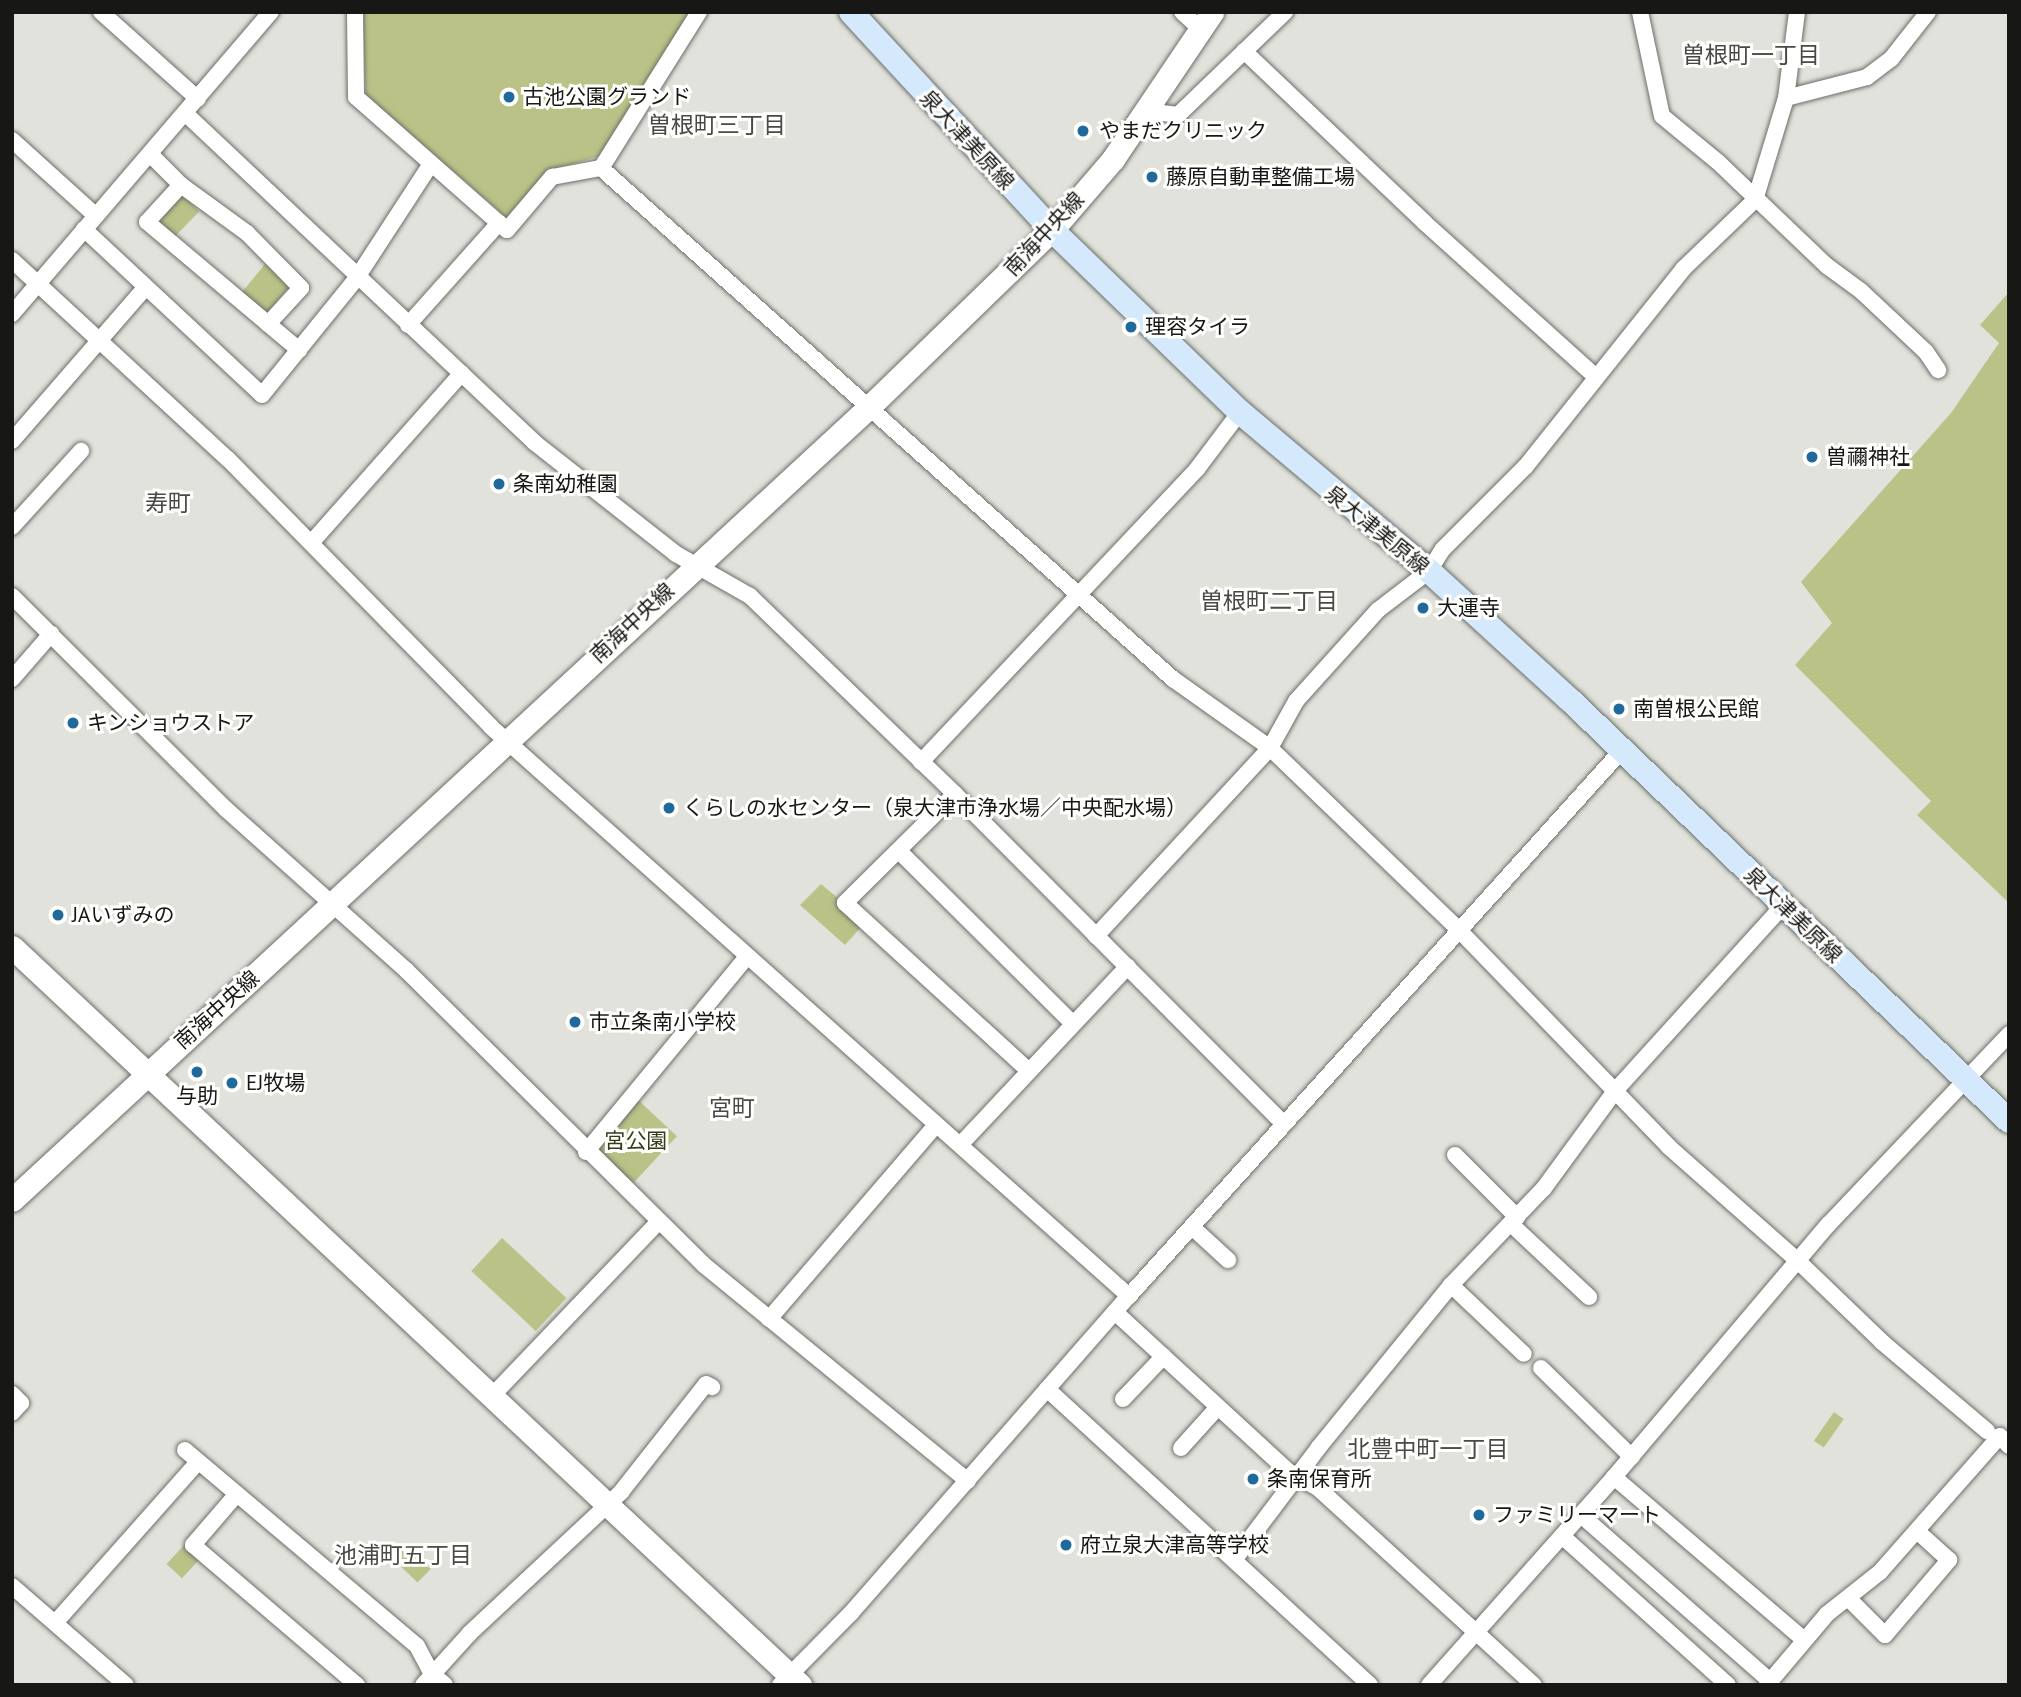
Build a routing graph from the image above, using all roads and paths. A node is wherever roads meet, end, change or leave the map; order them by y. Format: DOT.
graph roads {
  1 [pos="101,12"];
  2 [pos="271,12"];
  3 [pos="355,12"];
  4 [pos="699,12"];
  5 [pos="851,12"];
  6 [pos="1182,12"];
  7 [pos="1285,12"];
  8 [pos="1640,12"];
  9 [pos="1797,12"];
  10 [pos="1928,12"];
  11 [pos="1207,21"];
  12 [pos="1244,51"];
  13 [pos="1786,98"];
  14 [pos="198,99"];
  15 [pos="1146,111"];
  16 [pos="186,114"];
  17 [pos="12,140"];
  18 [pos="150,154"];
  19 [pos="431,164"];
  20 [pos="601,168"];
  21 [pos="181,185"];
  22 [pos="1755,200"];
  23 [pos="96,216"];
  24 [pos="499,223"];
  25 [pos="84,229"];
  26 [pos="1052,230"];
  27 [pos="12,260"];
  28 [pos="356,279"];
  29 [pos="37,286"];
  30 [pos="145,288"];
  31 [pos="12,313"];
  32 [pos="268,324"];
  33 [pos="408,325"];
  34 [pos="98,343"];
  35 [pos="299,350"];
  36 [pos="1938,370"];
  37 [pos="461,373"];
  38 [pos="1594,375"];
  39 [pos="868,408"];
  40 [pos="1240,412"];
  41 [pos="12,441"];
  42 [pos="81,451"];
  43 [pos="12,527"];
  44 [pos="312,543"];
  45 [pos="693,566"];
  46 [pos="1429,571"];
  47 [pos="1078,591"];
  48 [pos="12,596"];
  49 [pos="51,634"];
  50 [pos="12,679"];
  51 [pos="508,741"];
  52 [pos="1270,748"];
  53 [pos="1623,749"];
  54 [pos="921,762"];
  55 [pos="956,794"];
  56 [pos="900,850"];
  57 [pos="331,906"];
  58 [pos="1783,906"];
  59 [pos="1458,929"];
  60 [pos="1096,936"];
  61 [pos="12,947"];
  62 [pos="747,957"];
  63 [pos="1128,967"];
  64 [pos="1073,1024"];
  65 [pos="2009,1034"];
  66 [pos="1030,1071"];
  67 [pos="146,1074"];
  68 [pos="1966,1081"];
  69 [pos="1615,1091"];
  70 [pos="2009,1121"];
  71 [pos="1284,1124"];
  72 [pos="936,1125"];
  73 [pos="960,1145"];
  74 [pos="586,1152"];
  75 [pos="1455,1155"];
  76 [pos="12,1200"];
  77 [pos="1514,1220"];
  78 [pos="658,1222"];
  79 [pos="1192,1227"];
  80 [pos="1228,1260"];
  81 [pos="1799,1262"];
  82 [pos="1451,1285"];
  83 [pos="1129,1296"];
  84 [pos="1589,1297"];
  85 [pos="1115,1312"];
  86 [pos="769,1319"];
  87 [pos="1524,1354"];
  88 [pos="1164,1356"];
  89 [pos="1541,1368"];
  90 [pos="712,1387"];
  91 [pos="1048,1389"];
  92 [pos="12,1394"];
  93 [pos="492,1396"];
  94 [pos="1123,1399"];
  95 [pos="1219,1407"];
  96 [pos="12,1413"];
  97 [pos="1987,1431"];
  98 [pos="2009,1446"];
  99 [pos="1181,1448"];
  100 [pos="185,1450"];
  101 [pos="1632,1457"];
  102 [pos="198,1462"];
  103 [pos="1297,1477"];
  104 [pos="1614,1477"];
  105 [pos="968,1481"];
  106 [pos="236,1495"];
  107 [pos="608,1504"];
  108 [pos="1581,1515"];
  109 [pos="1917,1531"];
  110 [pos="1562,1536"];
  111 [pos="1234,1560"];
  112 [pos="12,1586"];
  113 [pos="1849,1599"];
  114 [pos="55,1623"];
  115 [pos="1478,1631"];
  116 [pos="1804,1640"];
  117 [pos="338,1679"];
  118 [pos="433,1681"];
  119 [pos="790,1682"];
  120 [pos="1768,1683"];
  121 [pos="126,1685"];
  122 [pos="357,1685"];
  123 [pos="1370,1685"];
  124 [pos="1429,1685"];
  125 [pos="1534,1685"];
  126 [pos="1728,1685"];
  1 -- 14 [label="street"];
  2 -- 14 [label="street"];
  3 -- 19 [label="street"];
  4 -- 20 [label="street"];
  5 -- 26 [label="main road, 泉大津美原線"];
  6 -- 11 [label="street"];
  7 -- 12 [label="street"];
  8 -- 22 [label="street"];
  9 -- 13 [label="street"];
  10 -- 13 [label="street"];
  11 -- 15 [label="street, 南海中央線"];
  12 -- 15 [label="street"];
  12 -- 38 [label="street"];
  13 -- 22 [label="street"];
  14 -- 16 [label="street"];
  15 -- 26 [label="street, 南海中央線"];
  16 -- 18 [label="street"];
  16 -- 28 [label="street"];
  17 -- 23 [label="street"];
  18 -- 21 [label="street"];
  18 -- 23 [label="street"];
  19 -- 24 [label="street"];
  19 -- 28 [label="street"];
  20 -- 24 [label="street"];
  20 -- 39 [label="street"];
  21 -- 32 [label="street"];
  21 -- 32 [label="street"];
  22 -- 36 [label="street"];
  22 -- 38 [label="street"];
  23 -- 25 [label="street"];
  24 -- 33 [label="street"];
  25 -- 29 [label="street"];
  25 -- 30 [label="street"];
  26 -- 39 [label="street, 南海中央線"];
  26 -- 40 [label="main road, 泉大津美原線"];
  27 -- 29 [label="street"];
  28 -- 33 [label="street"];
  28 -- 35 [label="street"];
  29 -- 31 [label="street"];
  29 -- 34 [label="street"];
  30 -- 34 [label="street"];
  30 -- 35 [label="street"];
  32 -- 35 [label="street"];
  33 -- 37 [label="street"];
  34 -- 41 [label="street"];
  34 -- 44 [label="street"];
  37 -- 44 [label="street"];
  37 -- 45 [label="street"];
  38 -- 46 [label="street"];
  39 -- 45 [label="street, 南海中央線"];
  39 -- 47 [label="street"];
  40 -- 46 [label="main road, 泉大津美原線"];
  40 -- 47 [label="street"];
  42 -- 43 [label="street"];
  44 -- 51 [label="street"];
  45 -- 51 [label="street, 南海中央線"];
  45 -- 54 [label="street"];
  46 -- 52 [label="street"];
  46 -- 53 [label="main road, 泉大津美原線"];
  47 -- 52 [label="street"];
  47 -- 54 [label="street"];
  48 -- 49 [label="street"];
  49 -- 50 [label="street"];
  49 -- 57 [label="street"];
  51 -- 57 [label="street, 南海中央線"];
  51 -- 62 [label="street"];
  52 -- 59 [label="street"];
  52 -- 60 [label="street"];
  53 -- 58 [label="main road, 泉大津美原線"];
  53 -- 59 [label="street"];
  54 -- 55 [label="street"];
  55 -- 56 [label="street"];
  55 -- 60 [label="street"];
  56 -- 64 [label="street"];
  56 -- 66 [label="street"];
  57 -- 67 [label="street, 南海中央線"];
  57 -- 74 [label="street"];
  58 -- 68 [label="main road, 泉大津美原線"];
  58 -- 69 [label="street"];
  59 -- 69 [label="street"];
  59 -- 71 [label="street"];
  60 -- 63 [label="street"];
  61 -- 67 [label="street"];
  62 -- 72 [label="street"];
  62 -- 74 [label="street"];
  63 -- 64 [label="street"];
  63 -- 71 [label="street"];
  64 -- 66 [label="street"];
  65 -- 68 [label="street"];
  66 -- 73 [label="street"];
  67 -- 76 [label="street, 南海中央線"];
  67 -- 93 [label="street"];
  68 -- 70 [label="main road, 泉大津美原線"];
  68 -- 81 [label="street"];
  69 -- 77 [label="street"];
  69 -- 81 [label="street"];
  71 -- 79 [label="street"];
  72 -- 73 [label="street"];
  72 -- 86 [label="street"];
  73 -- 83 [label="street"];
  74 -- 78 [label="street"];
  75 -- 77 [label="street"];
  77 -- 82 [label="street"];
  77 -- 84 [label="street"];
  78 -- 86 [label="street"];
  78 -- 93 [label="street"];
  79 -- 80 [label="street"];
  79 -- 83 [label="street"];
  81 -- 97 [label="street"];
  81 -- 101 [label="street"];
  82 -- 87 [label="street"];
  82 -- 103 [label="street"];
  83 -- 85 [label="street"];
  85 -- 88 [label="street"];
  85 -- 91 [label="street"];
  86 -- 105 [label="street"];
  88 -- 94 [label="street"];
  88 -- 95 [label="street"];
  89 -- 101 [label="street"];
  90 -- 107 [label="street"];
  91 -- 105 [label="street"];
  91 -- 111 [label="street"];
  92 -- 96 [label="street"];
  93 -- 107 [label="street"];
  95 -- 99 [label="street"];
  95 -- 103 [label="street"];
  98 -- 109 [label="street"];
  100 -- 102 [label="street"];
  101 -- 104 [label="street"];
  102 -- 106 [label="street"];
  102 -- 114 [label="street"];
  103 -- 111 [label="street"];
  103 -- 115 [label="street"];
  104 -- 108 [label="street"];
  104 -- 116 [label="street"];
  105 -- 119 [label="street"];
  106 -- 117 [label="street"];
  106 -- 118 [label="street"];
  107 -- 118 [label="street"];
  107 -- 119 [label="street"];
  108 -- 110 [label="street"];
  108 -- 120 [label="street"];
  109 -- 113 [label="street"];
  109 -- 113 [label="street"];
  110 -- 115 [label="street"];
  110 -- 126 [label="street"];
  111 -- 123 [label="street"];
  112 -- 114 [label="street"];
  113 -- 116 [label="street"];
  114 -- 121 [label="street"];
  115 -- 124 [label="street"];
  115 -- 125 [label="street"];
  116 -- 120 [label="street"];
  117 -- 122 [label="street"];
}
